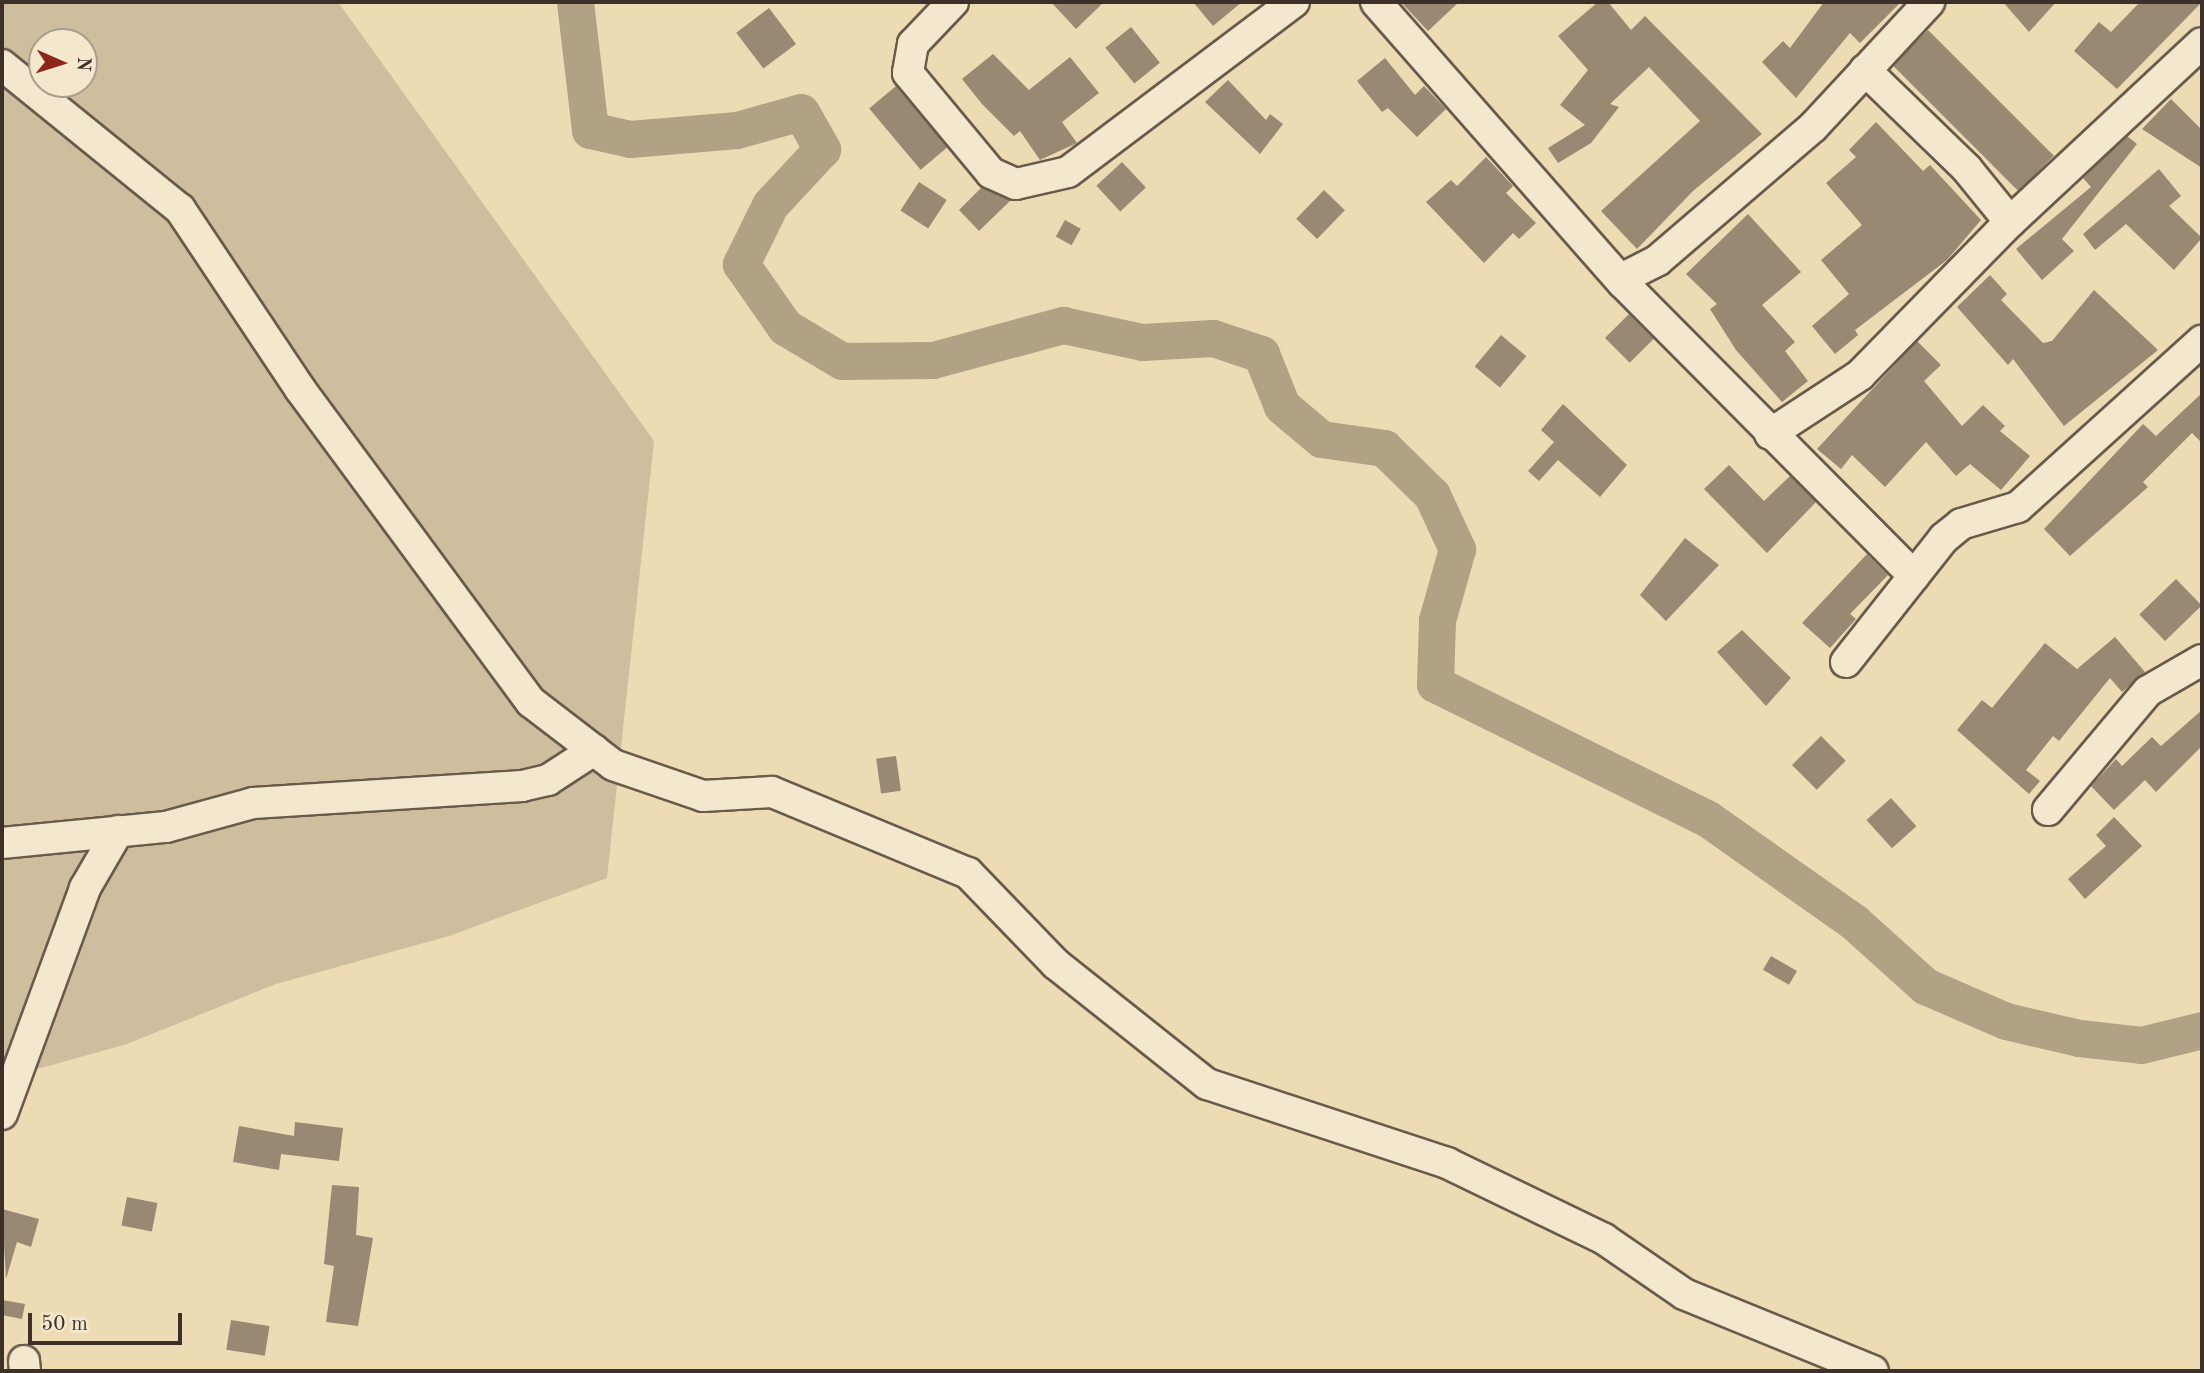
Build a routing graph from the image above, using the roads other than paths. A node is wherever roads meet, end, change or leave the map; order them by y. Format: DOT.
graph roads {
  1 [pos="953,2"];
  2 [pos="1294,2"];
  3 [pos="1376,2"];
  4 [pos="1930,2"];
  5 [pos="2202,43"];
  6 [pos="2,65"];
  7 [pos="1866,70"];
  8 [pos="2010,222"];
  9 [pos="1623,278"];
  10 [pos="2202,341"];
  11 [pos="1770,434"];
  12 [pos="1914,576"];
  13 [pos="2202,660"];
  14 [pos="1846,662"];
  15 [pos="594,750"];
  16 [pos="2049,810"];
  17 [pos="118,831"];
  18 [pos="2,843"];
  19 [pos="2,1114"];
  20 [pos="1873,1371"];
  1 -- 2 [label="street"];
  3 -- 9 [label="street"];
  4 -- 7 [label="street"];
  5 -- 8 [label="street"];
  6 -- 15 [label="street"];
  7 -- 8 [label="street"];
  7 -- 9 [label="street"];
  8 -- 11 [label="street"];
  9 -- 11 [label="street"];
  10 -- 12 [label="street"];
  11 -- 12 [label="street"];
  12 -- 14 [label="street"];
  13 -- 16 [label="street"];
  15 -- 17 [label="street"];
  15 -- 20 [label="street"];
  17 -- 18 [label="street"];
  17 -- 19 [label="street"];
}
